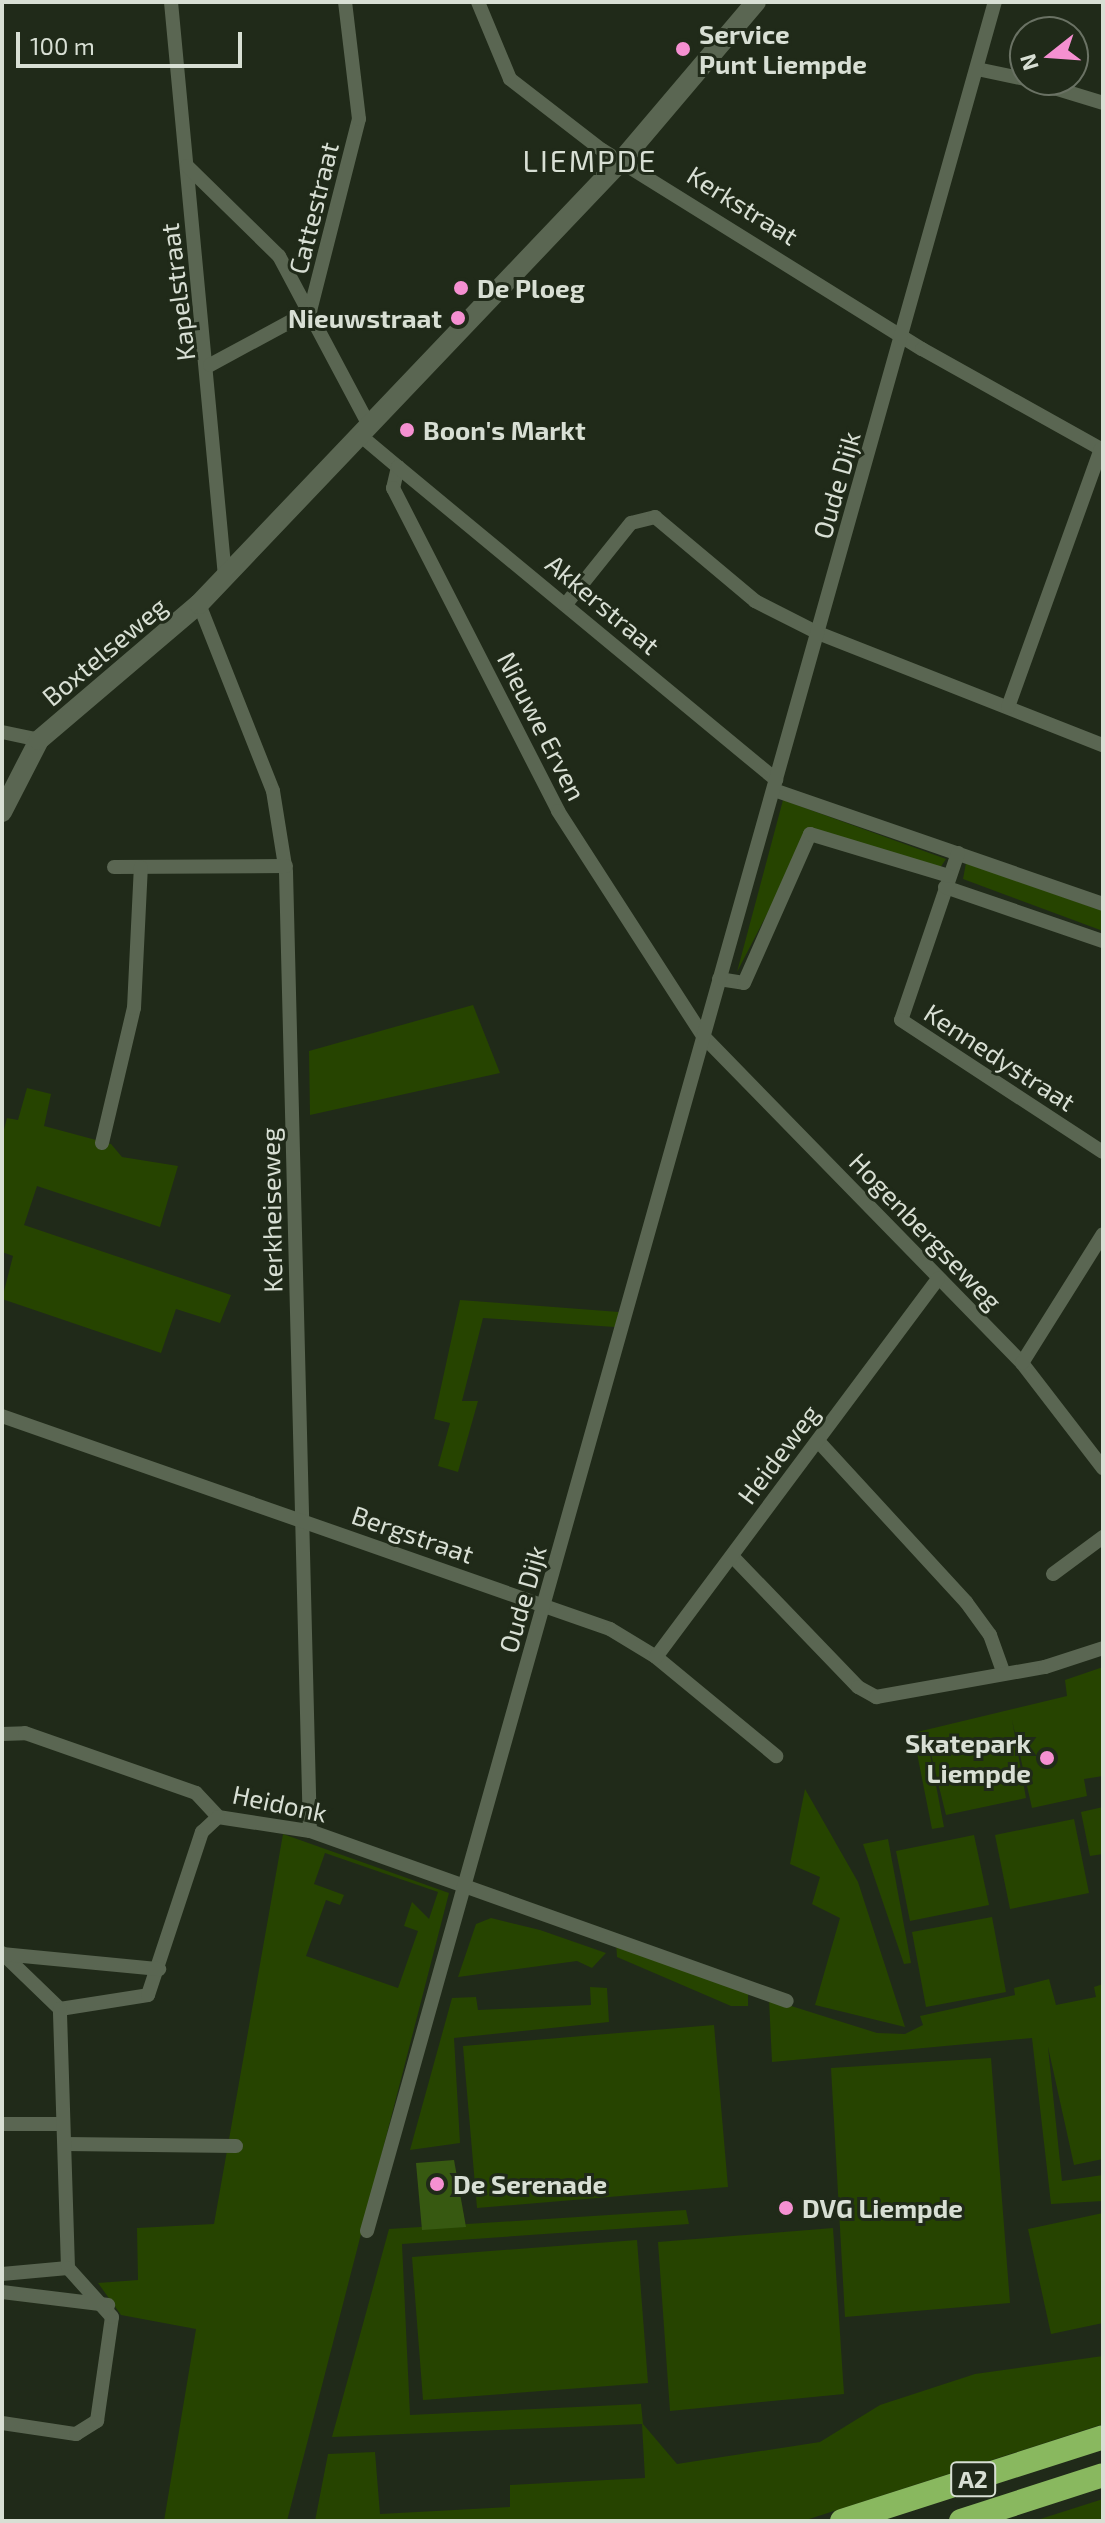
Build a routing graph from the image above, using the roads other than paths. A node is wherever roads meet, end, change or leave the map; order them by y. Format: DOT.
graph roads {
  1 [pos="171,2"];
  2 [pos="345,2"];
  3 [pos="478,2"];
  4 [pos="756,2"];
  5 [pos="995,2"];
  6 [pos="977,69"];
  7 [pos="1009,76"];
  8 [pos="1080,96"];
  9 [pos="1103,103"];
  10 [pos="622,160"];
  11 [pos="187,166"];
  12 [pos="310,311"];
  13 [pos="904,336"];
  14 [pos="210,365"];
  15 [pos="365,432"];
  16 [pos="1102,450"];
  17 [pos="398,467"];
  18 [pos="225,577"];
  19 [pos="199,604"];
  20 [pos="566,604"];
  21 [pos="818,633"];
  22 [pos="1008,707"];
  23 [pos="2,732"];
  24 [pos="39,740"];
  25 [pos="1103,745"];
  26 [pos="775,785"];
  27 [pos="2,812"];
  28 [pos="958,853"];
  29 [pos="286,866"];
  30 [pos="114,867"];
  31 [pos="141,867"];
  32 [pos="947,881"];
  33 [pos="1103,904"];
  34 [pos="1103,941"];
  35 [pos="719,979"];
  36 [pos="703,1036"];
  37 [pos="102,1143"];
  38 [pos="1103,1152"];
  39 [pos="1103,1234"];
  40 [pos="938,1278"];
  41 [pos="1022,1363"];
  42 [pos="2,1416"];
  43 [pos="818,1441"];
  44 [pos="1103,1468"];
  45 [pos="303,1521"];
  46 [pos="1103,1537"];
  47 [pos="732,1556"];
  48 [pos="1053,1574"];
  49 [pos="545,1605"];
  50 [pos="1103,1648"];
  51 [pos="656,1657"];
  52 [pos="1004,1674"];
  53 [pos="2,1734"];
  54 [pos="776,1756"];
  55 [pos="218,1817"];
  56 [pos="310,1831"];
  57 [pos="464,1884"];
  58 [pos="2,1954"];
  59 [pos="159,1969"];
  60 [pos="787,2001"];
  61 [pos="60,2009"];
  62 [pos="2,2124"];
  63 [pos="63,2124"];
  64 [pos="65,2144"];
  65 [pos="236,2146"];
  66 [pos="367,2231"];
  67 [pos="68,2268"];
  68 [pos="2,2274"];
  69 [pos="2,2292"];
  70 [pos="108,2305"];
  71 [pos="2,2423"];
  72 [pos="1103,2437"];
  73 [pos="1103,2475"];
  74 [pos="842,2521"];
  75 [pos="961,2521"];
  1 -- 11 [label="street, Kapelstraat"];
  2 -- 12 [label="street, Cattestraat"];
  3 -- 10 [label="street, Kerkstraat"];
  4 -- 10 [label="street"];
  5 -- 6 [label="street, Oude Dijk"];
  6 -- 7 [label="street"];
  6 -- 13 [label="street, Oude Dijk"];
  8 -- 9 [label="street"];
  10 -- 13 [label="street, Kerkstraat"];
  10 -- 15 [label="street"];
  11 -- 12 [label="street"];
  11 -- 14 [label="street, Kapelstraat"];
  12 -- 14 [label="street, Cattestraat"];
  12 -- 15 [label="street"];
  13 -- 16 [label="street, Kerkstraat"];
  13 -- 21 [label="street, Oude Dijk"];
  14 -- 18 [label="street, Kapelstraat"];
  15 -- 17 [label="street"];
  15 -- 18 [label="street"];
  16 -- 22 [label="street"];
  17 -- 20 [label="street, Akkerstraat"];
  17 -- 36 [label="street, Nieuwe Erven"];
  18 -- 19 [label="street, Boxtelseweg"];
  19 -- 24 [label="street, Boxtelseweg"];
  19 -- 29 [label="street, Kerkheiseweg"];
  20 -- 21 [label="street"];
  20 -- 26 [label="street, Akkerstraat"];
  21 -- 22 [label="street"];
  21 -- 26 [label="street, Oude Dijk"];
  22 -- 25 [label="street"];
  23 -- 24 [label="street"];
  24 -- 27 [label="street, Boxtelseweg"];
  26 -- 28 [label="street"];
  26 -- 35 [label="street, Oude Dijk"];
  28 -- 32 [label="street, Kennedystraat"];
  28 -- 33 [label="street"];
  29 -- 31 [label="street"];
  29 -- 45 [label="street, Kerkheiseweg"];
  30 -- 31 [label="street"];
  31 -- 37 [label="street"];
  32 -- 34 [label="street"];
  32 -- 35 [label="street"];
  32 -- 38 [label="street, Kennedystraat"];
  35 -- 36 [label="street, Oude Dijk"];
  36 -- 40 [label="street, Hogenbergseweg"];
  36 -- 49 [label="street, Oude Dijk"];
  39 -- 41 [label="street"];
  40 -- 41 [label="street, Hogenbergseweg"];
  40 -- 43 [label="street, Heideweg"];
  41 -- 44 [label="street, Hogenbergseweg"];
  42 -- 45 [label="street, Bergstraat"];
  43 -- 47 [label="street, Heideweg"];
  43 -- 52 [label="street"];
  45 -- 49 [label="street, Bergstraat"];
  45 -- 56 [label="street, Kerkheiseweg"];
  46 -- 48 [label="street"];
  47 -- 51 [label="street, Heideweg"];
  47 -- 52 [label="street"];
  49 -- 51 [label="street, Bergstraat"];
  49 -- 57 [label="street, Oude Dijk"];
  50 -- 52 [label="street"];
  51 -- 54 [label="street, Bergstraat"];
  53 -- 55 [label="street, Heidonk"];
  55 -- 56 [label="street, Heidonk"];
  55 -- 59 [label="street"];
  56 -- 57 [label="street, Heidonk"];
  57 -- 60 [label="street, Heidonk"];
  57 -- 66 [label="street, Oude Dijk"];
  58 -- 59 [label="street"];
  58 -- 61 [label="street"];
  59 -- 61 [label="street"];
  61 -- 63 [label="street"];
  62 -- 63 [label="street"];
  63 -- 64 [label="street"];
  64 -- 65 [label="street"];
  64 -- 67 [label="street"];
  67 -- 68 [label="street"];
  67 -- 70 [label="street"];
  69 -- 70 [label="street"];
  70 -- 71 [label="street"];
  72 -- 74 [label="highway, A2"];
  73 -- 75 [label="highway, A2"];
}
